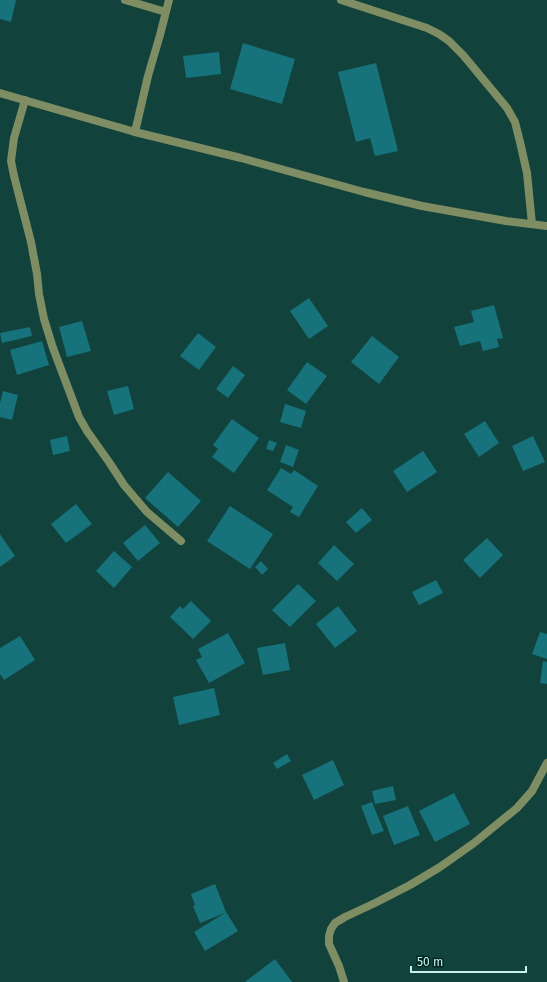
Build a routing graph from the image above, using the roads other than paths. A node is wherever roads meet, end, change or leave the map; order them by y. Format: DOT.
graph roads {
  1 [pos="125,0"];
  2 [pos="169,0"];
  3 [pos="341,0"];
  4 [pos="166,12"];
  5 [pos="0,93"];
  6 [pos="25,100"];
  7 [pos="135,132"];
  8 [pos="532,224"];
  9 [pos="547,226"];
  10 [pos="181,541"];
  11 [pos="547,763"];
  12 [pos="344,982"];
  1 -- 4 [label="street"];
  2 -- 4 [label="street"];
  3 -- 8 [label="street"];
  4 -- 7 [label="street"];
  5 -- 6 [label="street"];
  6 -- 7 [label="street"];
  6 -- 10 [label="street"];
  7 -- 8 [label="street"];
  8 -- 9 [label="street"];
  11 -- 12 [label="street"];
}
